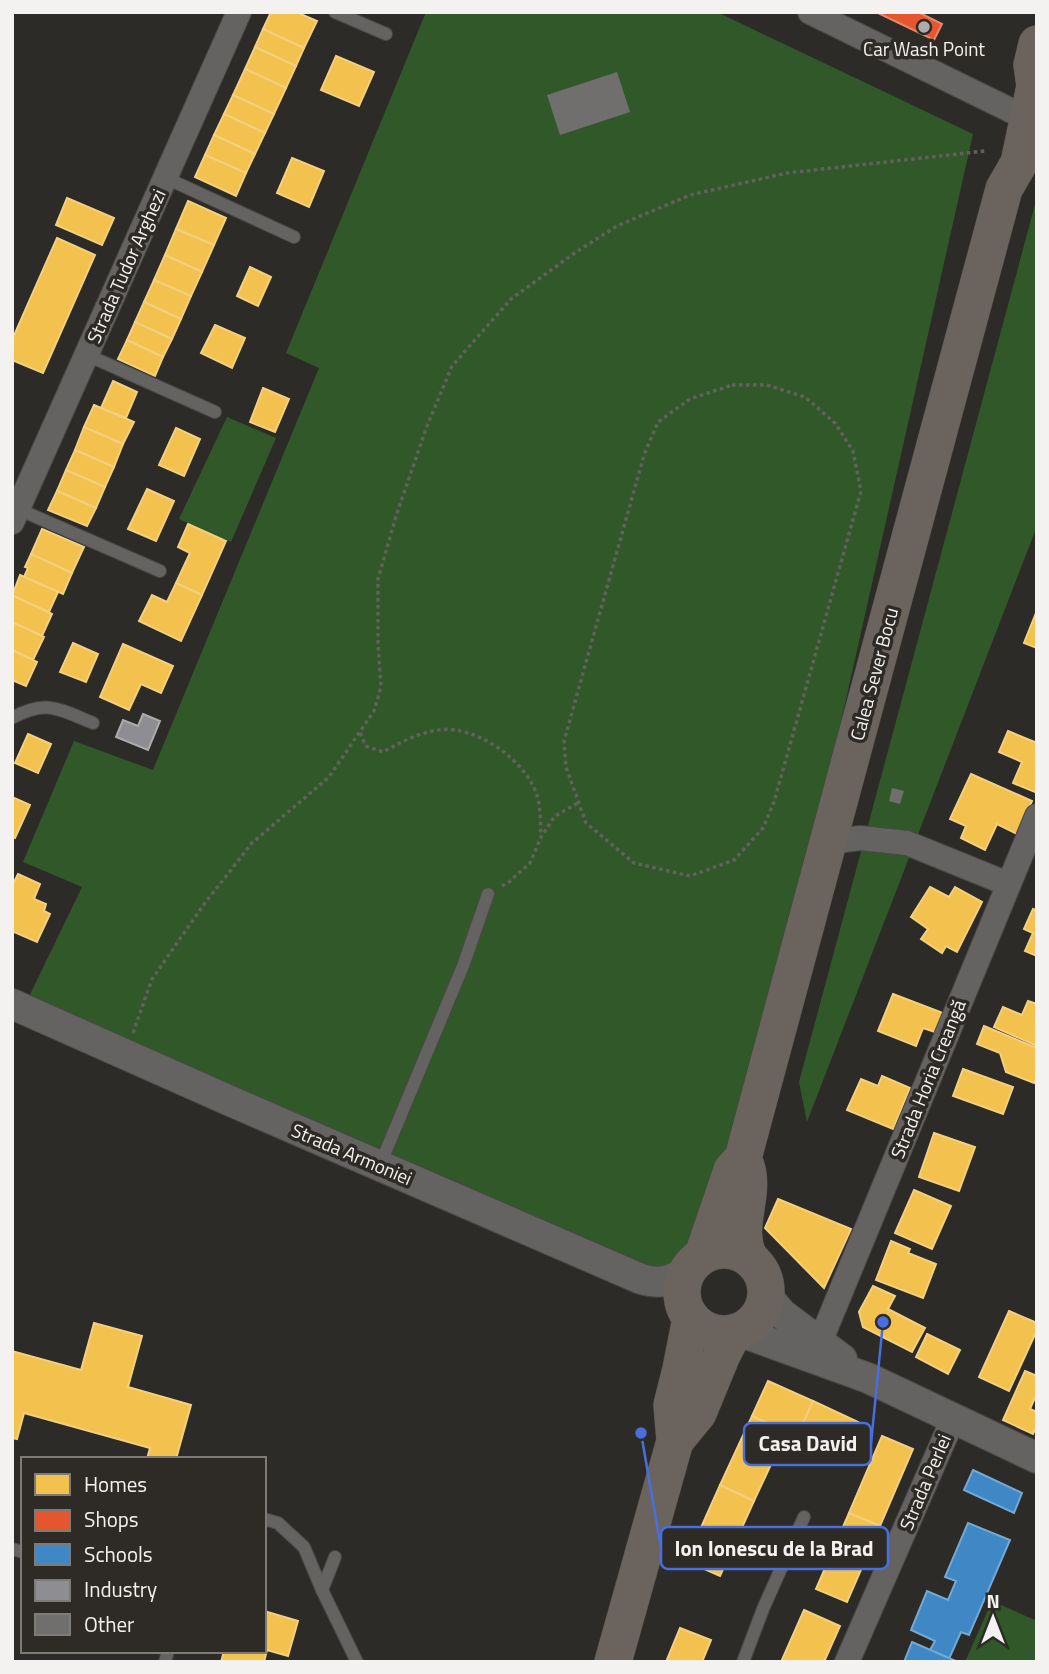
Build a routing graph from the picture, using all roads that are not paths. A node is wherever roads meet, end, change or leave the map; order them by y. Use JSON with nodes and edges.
{"nodes":[{"id":1,"x":239,"y":12,"type":"edge"},
{"id":2,"x":335,"y":12,"type":"edge"},
{"id":3,"x":810,"y":12,"type":"edge"},
{"id":4,"x":386,"y":34,"type":"dead end"},
{"id":5,"x":1035,"y":55,"type":"edge"},
{"id":6,"x":1020,"y":115,"type":"junction"},
{"id":7,"x":166,"y":178,"type":"junction"},
{"id":8,"x":294,"y":237,"type":"dead end"},
{"id":9,"x":87,"y":355,"type":"junction"},
{"id":10,"x":215,"y":412,"type":"dead end"},
{"id":11,"x":15,"y":516,"type":"edge"},
{"id":12,"x":160,"y":571,"type":"dead end"},
{"id":13,"x":12,"y":718,"type":"edge"},
{"id":14,"x":93,"y":723,"type":"dead end"},
{"id":15,"x":1037,"y":816,"type":"edge"},
{"id":16,"x":829,"y":842,"type":"junction"},
{"id":17,"x":1008,"y":884,"type":"junction"},
{"id":18,"x":488,"y":894,"type":"road end"},
{"id":19,"x":12,"y":1004,"type":"edge"},
{"id":20,"x":743,"y":1158,"type":"junction"},
{"id":21,"x":380,"y":1165,"type":"junction"},
{"id":22,"x":697,"y":1260,"type":"junction"},
{"id":23,"x":758,"y":1273,"type":"junction"},
{"id":24,"x":691,"y":1318,"type":"junction"},
{"id":25,"x":735,"y":1333,"type":"junction"},
{"id":26,"x":820,"y":1342,"type":"junction"},
{"id":27,"x":868,"y":1378,"type":"junction"},
{"id":28,"x":953,"y":1419,"type":"junction"},
{"id":29,"x":675,"y":1441,"type":"junction"},
{"id":30,"x":1037,"y":1458,"type":"edge"},
{"id":31,"x":804,"y":1517,"type":"dead end"},
{"id":32,"x":266,"y":1520,"type":"edge"},
{"id":33,"x":335,"y":1557,"type":"dead end"},
{"id":34,"x":322,"y":1590,"type":"junction"},
{"id":35,"x":357,"y":1662,"type":"edge"},
{"id":36,"x":612,"y":1662,"type":"edge"},
{"id":37,"x":743,"y":1662,"type":"edge"},
{"id":38,"x":848,"y":1662,"type":"edge"}],
"edges":[{"from":1,"to":7,"type":"street","name":"Strada Tudor Arghezi"},
{"from":2,"to":4,"type":"lane"},
{"from":3,"to":6,"type":"street"},
{"from":5,"to":6,"type":"main road","name":"Calea Sever Bocu"},
{"from":6,"to":16,"type":"main road","name":"Calea Sever Bocu"},
{"from":7,"to":8,"type":"lane","name":"Strada Tudor Arghezi"},
{"from":7,"to":9,"type":"street","name":"Strada Tudor Arghezi"},
{"from":9,"to":10,"type":"lane","name":"Strada Tudor Arghezi"},
{"from":9,"to":11,"type":"street","name":"Strada Tudor Arghezi"},
{"from":11,"to":12,"type":"lane","name":"Strada Tudor Arghezi"},
{"from":13,"to":14,"type":"lane"},
{"from":15,"to":17,"type":"street","name":"Strada Horia Creangă"},
{"from":16,"to":17,"type":"street"},
{"from":16,"to":20,"type":"main road","name":"Calea Sever Bocu"},
{"from":17,"to":26,"type":"street","name":"Strada Horia Creangă"},
{"from":18,"to":21,"type":"lane"},
{"from":19,"to":21,"type":"street","name":"Strada Armoniei"},
{"from":20,"to":22,"type":"main road","name":"Calea Sever Bocu"},
{"from":20,"to":23,"type":"main road","name":"Calea Sever Bocu"},
{"from":21,"to":22,"type":"street","name":"Strada Armoniei"},
{"from":22,"to":23,"type":"main road"},
{"from":22,"to":24,"type":"main road"},
{"from":23,"to":25,"type":"main road"},
{"from":23,"to":26,"type":"street"},
{"from":24,"to":25,"type":"main road"},
{"from":24,"to":29,"type":"main road"},
{"from":25,"to":27,"type":"street"},
{"from":25,"to":29,"type":"main road"},
{"from":26,"to":27,"type":"street"},
{"from":27,"to":28,"type":"street"},
{"from":28,"to":30,"type":"street"},
{"from":28,"to":38,"type":"street","name":"Strada Perlei"},
{"from":29,"to":36,"type":"main road"},
{"from":31,"to":37,"type":"lane"},
{"from":32,"to":34,"type":"lane"},
{"from":33,"to":34,"type":"lane"},
{"from":34,"to":35,"type":"lane"}]}
